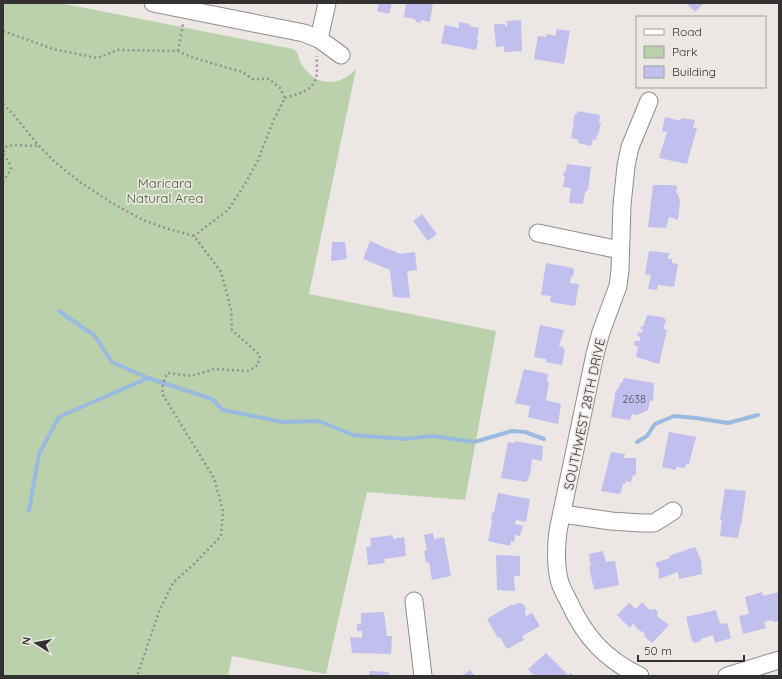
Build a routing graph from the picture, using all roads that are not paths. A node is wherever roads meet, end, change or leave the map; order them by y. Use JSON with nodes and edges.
{"nodes":[{"id":1,"x":153,"y":3,"type":"edge"},
{"id":2,"x":327,"y":3,"type":"edge"},
{"id":3,"x":319,"y":39,"type":"junction"},
{"id":4,"x":341,"y":55,"type":"dead end"},
{"id":5,"x":650,"y":100,"type":"dead end"},
{"id":6,"x":538,"y":233,"type":"dead end"},
{"id":7,"x":620,"y":250,"type":"junction"},
{"id":8,"x":673,"y":511,"type":"dead end"},
{"id":9,"x":563,"y":514,"type":"junction"},
{"id":10,"x":414,"y":601,"type":"dead end"},
{"id":11,"x":779,"y":660,"type":"edge"},
{"id":12,"x":423,"y":676,"type":"edge"},
{"id":13,"x":640,"y":676,"type":"edge"},
{"id":14,"x":727,"y":676,"type":"edge"}],
"edges":[{"from":1,"to":3,"type":"street"},
{"from":2,"to":3,"type":"street"},
{"from":3,"to":4,"type":"street"},
{"from":5,"to":7,"type":"street","name":"SOUTHWEST 28TH DRIVE"},
{"from":6,"to":7,"type":"street"},
{"from":7,"to":9,"type":"street","name":"SOUTHWEST 28TH DRIVE"},
{"from":8,"to":9,"type":"street"},
{"from":9,"to":13,"type":"street","name":"SOUTHWEST 28TH DRIVE"},
{"from":10,"to":12,"type":"street"},
{"from":11,"to":14,"type":"street"}]}
